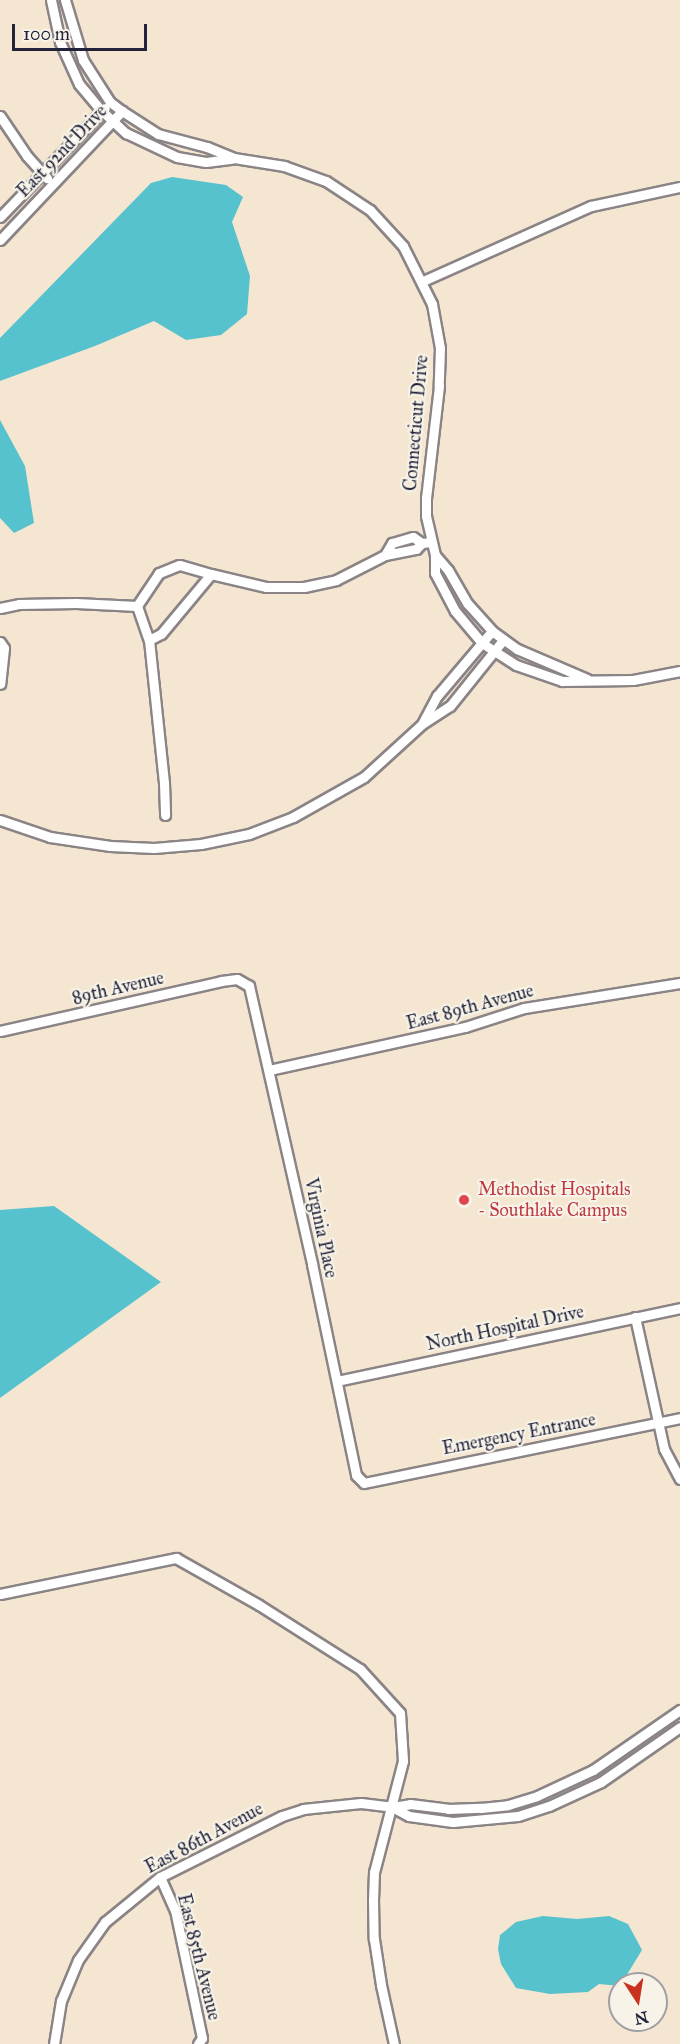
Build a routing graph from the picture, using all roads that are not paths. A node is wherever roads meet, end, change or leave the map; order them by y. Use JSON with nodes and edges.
{"nodes":[{"id":1,"x":51,"y":0,"type":"edge"},
{"id":2,"x":65,"y":0,"type":"edge"},
{"id":3,"x":110,"y":102,"type":"junction"},
{"id":4,"x":102,"y":111,"type":"junction"},
{"id":5,"x":122,"y":111,"type":"junction"},
{"id":6,"x":0,"y":116,"type":"edge"},
{"id":7,"x":112,"y":120,"type":"junction"},
{"id":8,"x":234,"y":159,"type":"junction"},
{"id":9,"x":43,"y":173,"type":"junction"},
{"id":10,"x":53,"y":184,"type":"junction"},
{"id":11,"x":680,"y":187,"type":"edge"},
{"id":12,"x":0,"y":217,"type":"edge"},
{"id":13,"x":0,"y":240,"type":"edge"},
{"id":14,"x":423,"y":281,"type":"junction"},
{"id":15,"x":426,"y":543,"type":"junction"},
{"id":16,"x":435,"y":555,"type":"junction"},
{"id":17,"x":211,"y":574,"type":"junction"},
{"id":18,"x":137,"y":606,"type":"junction"},
{"id":19,"x":0,"y":608,"type":"edge"},
{"id":20,"x":492,"y":631,"type":"junction"},
{"id":21,"x":149,"y":640,"type":"junction"},
{"id":22,"x":503,"y":640,"type":"junction"},
{"id":23,"x":0,"y":642,"type":"edge"},
{"id":24,"x":482,"y":643,"type":"junction"},
{"id":25,"x":494,"y":652,"type":"junction"},
{"id":26,"x":680,"y":671,"type":"edge"},
{"id":27,"x":589,"y":681,"type":"junction"},
{"id":28,"x":0,"y":684,"type":"edge"},
{"id":29,"x":422,"y":724,"type":"junction"},
{"id":30,"x":165,"y":815,"type":"dead end"},
{"id":31,"x":0,"y":820,"type":"edge"},
{"id":32,"x":243,"y":980,"type":"joint"},
{"id":33,"x":680,"y":983,"type":"edge"},
{"id":34,"x":0,"y":1031,"type":"edge"},
{"id":35,"x":269,"y":1070,"type":"junction"},
{"id":36,"x":680,"y":1308,"type":"edge"},
{"id":37,"x":635,"y":1317,"type":"junction"},
{"id":38,"x":337,"y":1381,"type":"junction"},
{"id":39,"x":680,"y":1418,"type":"edge"},
{"id":40,"x":657,"y":1423,"type":"junction"},
{"id":41,"x":680,"y":1479,"type":"edge"},
{"id":42,"x":364,"y":1483,"type":"joint"},
{"id":43,"x":0,"y":1594,"type":"edge"},
{"id":44,"x":680,"y":1710,"type":"edge"},
{"id":45,"x":680,"y":1727,"type":"edge"},
{"id":46,"x":392,"y":1807,"type":"junction"},
{"id":47,"x":160,"y":1877,"type":"junction"},
{"id":48,"x":54,"y":2044,"type":"edge"},
{"id":49,"x":198,"y":2044,"type":"edge"},
{"id":50,"x":394,"y":2044,"type":"edge"}],
"edges":[{"from":1,"to":4,"type":"street","name":"Connecticut Drive"},
{"from":2,"to":3,"type":"street","name":"Connecticut Drive"},
{"from":3,"to":4,"type":"street","name":"East 92nd Drive"},
{"from":3,"to":5,"type":"street","name":"Connecticut Drive"},
{"from":4,"to":7,"type":"street","name":"Connecticut Drive"},
{"from":4,"to":9,"type":"street","name":"East 92nd Drive"},
{"from":5,"to":7,"type":"street","name":"East 92nd Drive"},
{"from":5,"to":8,"type":"street","name":"Connecticut Drive"},
{"from":6,"to":9,"type":"street"},
{"from":7,"to":8,"type":"street","name":"Connecticut Drive"},
{"from":7,"to":10,"type":"street","name":"East 92nd Drive"},
{"from":8,"to":14,"type":"street","name":"Connecticut Drive"},
{"from":9,"to":10,"type":"street"},
{"from":9,"to":12,"type":"street","name":"East 92nd Drive"},
{"from":10,"to":13,"type":"street","name":"East 92nd Drive"},
{"from":11,"to":14,"type":"street"},
{"from":14,"to":15,"type":"street","name":"Connecticut Drive"},
{"from":15,"to":16,"type":"street","name":"Connecticut Drive"},
{"from":15,"to":17,"type":"street"},
{"from":16,"to":20,"type":"street","name":"Connecticut Drive"},
{"from":16,"to":24,"type":"street","name":"Connecticut Drive"},
{"from":17,"to":18,"type":"street"},
{"from":17,"to":21,"type":"street"},
{"from":18,"to":19,"type":"street"},
{"from":18,"to":21,"type":"street"},
{"from":20,"to":22,"type":"street","name":"Connecticut Drive"},
{"from":20,"to":24,"type":"street"},
{"from":21,"to":30,"type":"street"},
{"from":22,"to":25,"type":"street"},
{"from":22,"to":27,"type":"street","name":"Connecticut Drive"},
{"from":23,"to":28,"type":"street"},
{"from":24,"to":25,"type":"street","name":"Connecticut Drive"},
{"from":24,"to":29,"type":"street"},
{"from":25,"to":27,"type":"street","name":"Connecticut Drive"},
{"from":25,"to":29,"type":"street"},
{"from":26,"to":27,"type":"street","name":"Connecticut Drive"},
{"from":29,"to":31,"type":"street"},
{"from":32,"to":34,"type":"street","name":"89th Avenue"},
{"from":32,"to":35,"type":"street","name":"Virginia Place"},
{"from":33,"to":35,"type":"street","name":"East 89th Avenue"},
{"from":35,"to":38,"type":"street","name":"Virginia Place"},
{"from":36,"to":37,"type":"street","name":"North Hospital Drive"},
{"from":37,"to":38,"type":"street","name":"North Hospital Drive"},
{"from":37,"to":40,"type":"street"},
{"from":38,"to":42,"type":"street","name":"Virginia Place"},
{"from":39,"to":40,"type":"street","name":"Emergency Entrance"},
{"from":40,"to":41,"type":"street"},
{"from":40,"to":42,"type":"street","name":"Emergency Entrance"},
{"from":43,"to":46,"type":"street"},
{"from":44,"to":46,"type":"street","name":"East 86th Avenue"},
{"from":45,"to":46,"type":"street","name":"East 86th Avenue"},
{"from":46,"to":47,"type":"street","name":"East 86th Avenue"},
{"from":46,"to":50,"type":"street"},
{"from":47,"to":48,"type":"street","name":"East 86th Avenue"},
{"from":47,"to":49,"type":"street","name":"East 85th Avenue"}]}
